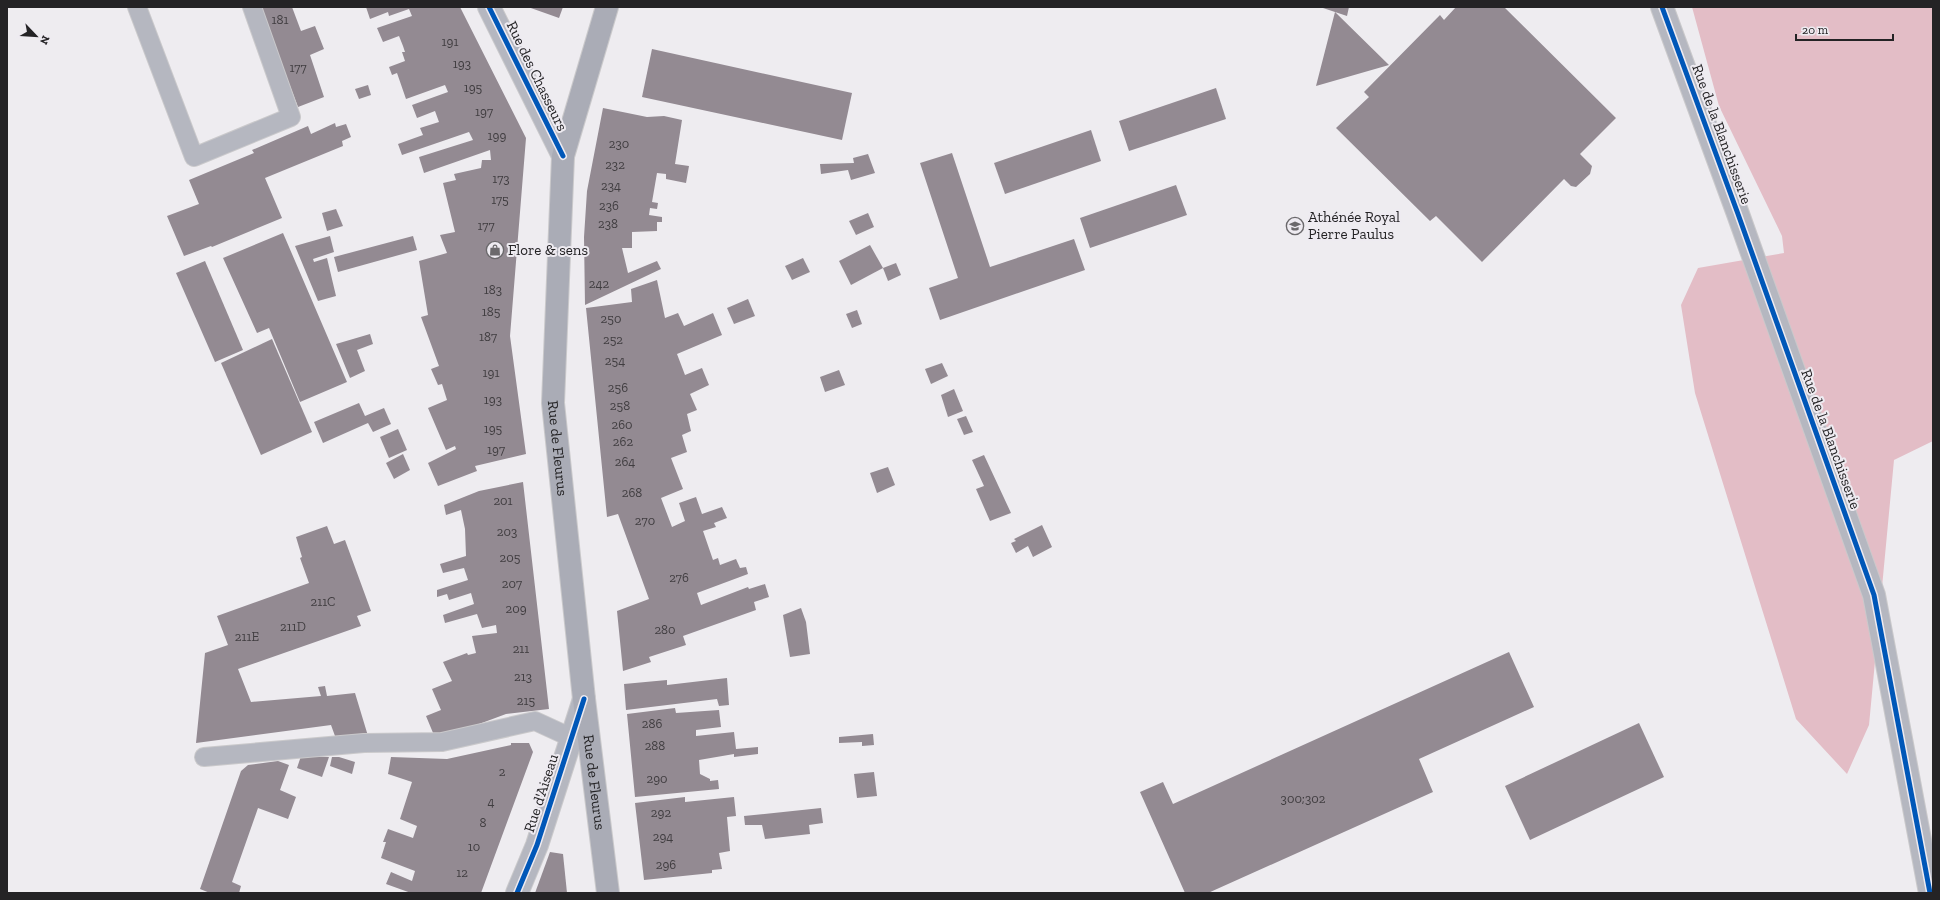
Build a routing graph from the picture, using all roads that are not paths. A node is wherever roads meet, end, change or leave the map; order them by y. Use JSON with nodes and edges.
{"nodes":[{"id":1,"x":137,"y":7,"type":"edge"},
{"id":2,"x":252,"y":7,"type":"edge"},
{"id":3,"x":489,"y":7,"type":"edge"},
{"id":4,"x":607,"y":7,"type":"edge"},
{"id":5,"x":1662,"y":7,"type":"edge"},
{"id":6,"x":563,"y":156,"type":"junction"},
{"id":7,"x":584,"y":699,"type":"junction"},
{"id":8,"x":572,"y":738,"type":"junction"},
{"id":9,"x":204,"y":757,"type":"dead end"},
{"id":10,"x":517,"y":893,"type":"edge"},
{"id":11,"x":608,"y":893,"type":"edge"},
{"id":12,"x":1930,"y":893,"type":"edge"}],
"edges":[{"from":1,"to":2,"type":"lane"},
{"from":3,"to":6,"type":"street","name":"Rue des Chasseurs"},
{"from":4,"to":6,"type":"main road","name":"Rue de Fleurus"},
{"from":5,"to":12,"type":"street","name":"Rue de la Blanchisserie"},
{"from":6,"to":7,"type":"main road","name":"Rue de Fleurus"},
{"from":7,"to":8,"type":"street","name":"Rue d'Aiseau"},
{"from":7,"to":11,"type":"main road","name":"Rue de Fleurus"},
{"from":8,"to":9,"type":"lane"},
{"from":8,"to":10,"type":"street","name":"Rue d'Aiseau"}]}
